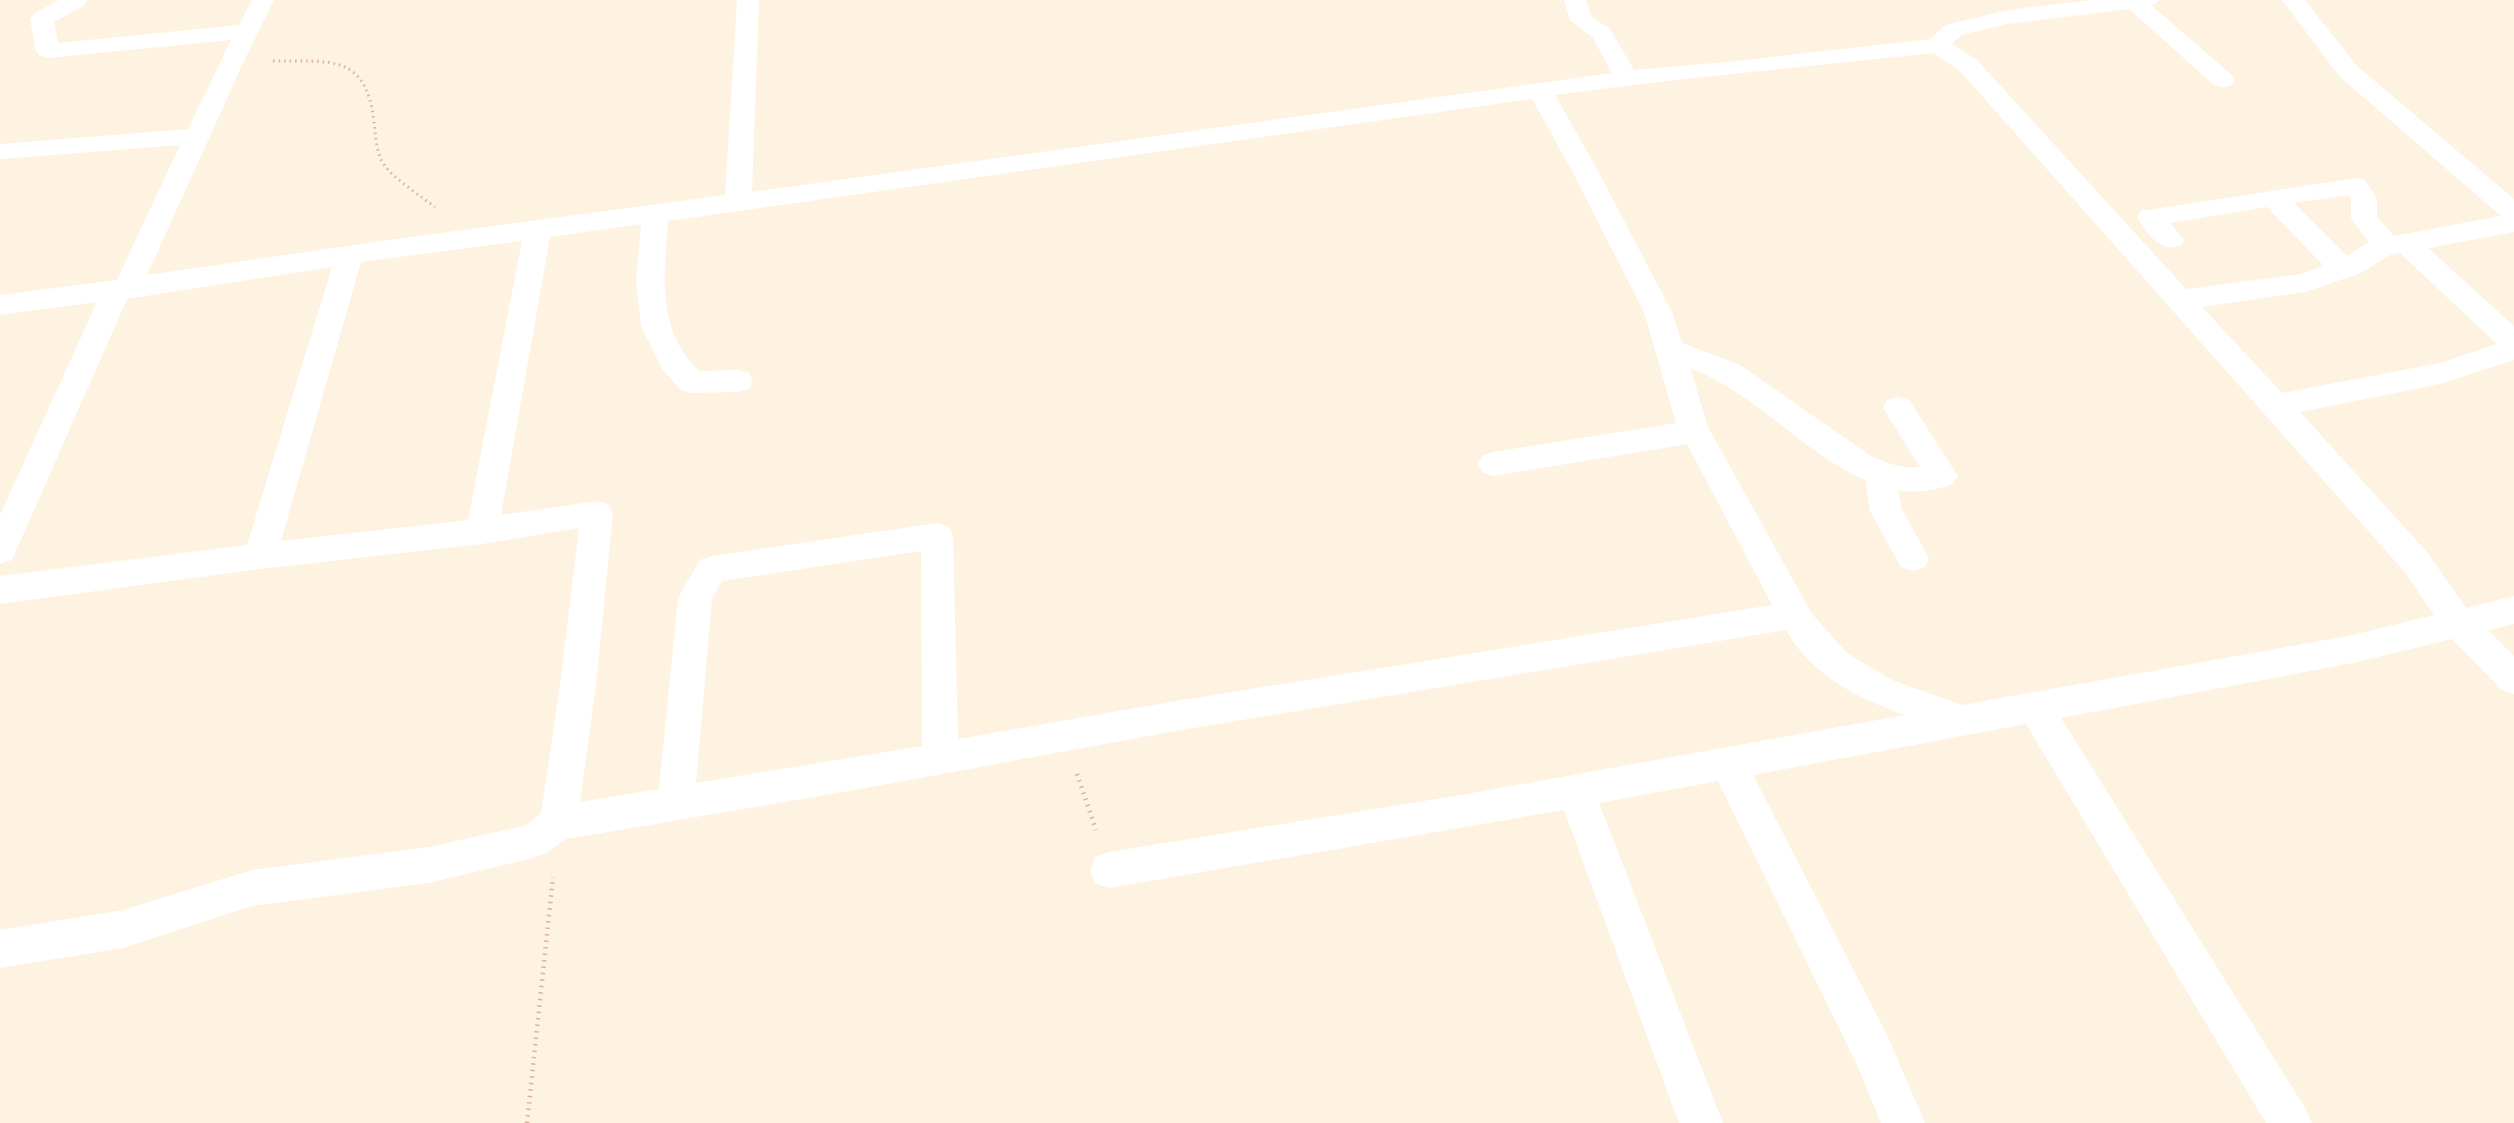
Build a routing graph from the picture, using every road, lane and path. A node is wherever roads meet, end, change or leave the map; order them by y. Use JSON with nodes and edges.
{"nodes":[{"id":1,"x":76,"y":0,"type":"edge"},
{"id":2,"x":263,"y":0,"type":"edge"},
{"id":3,"x":748,"y":0,"type":"edge"},
{"id":4,"x":1575,"y":0,"type":"edge"},
{"id":5,"x":2293,"y":0,"type":"edge"},
{"id":6,"x":2141,"y":1,"type":"edge"},
{"id":7,"x":2032,"y":7,"type":"edge"},
{"id":8,"x":247,"y":32,"type":"junction"},
{"id":9,"x":1937,"y":45,"type":"junction"},
{"id":10,"x":232,"y":61,"type":"junction"},
{"id":11,"x":1627,"y":78,"type":"junction"},
{"id":12,"x":2223,"y":80,"type":"dead end"},
{"id":13,"x":1540,"y":91,"type":"junction"},
{"id":14,"x":198,"y":136,"type":"junction"},
{"id":15,"x":2,"y":151,"type":"dead end"},
{"id":16,"x":2273,"y":198,"type":"junction"},
{"id":17,"x":738,"y":201,"type":"junction"},
{"id":18,"x":655,"y":213,"type":"junction"},
{"id":19,"x":2514,"y":213,"type":"edge"},
{"id":20,"x":2514,"y":223,"type":"edge"},
{"id":21,"x":538,"y":230,"type":"junction"},
{"id":22,"x":473,"y":238,"type":"junction"},
{"id":23,"x":2170,"y":240,"type":"dead end"},
{"id":24,"x":2396,"y":244,"type":"junction"},
{"id":25,"x":349,"y":255,"type":"junction"},
{"id":26,"x":2343,"y":269,"type":"junction"},
{"id":27,"x":121,"y":290,"type":"junction"},
{"id":28,"x":2179,"y":300,"type":"junction"},
{"id":29,"x":0,"y":305,"type":"edge"},
{"id":30,"x":2514,"y":343,"type":"edge"},
{"id":31,"x":2514,"y":348,"type":"edge"},
{"id":32,"x":1669,"y":349,"type":"junction"},
{"id":33,"x":738,"y":381,"type":"dead end"},
{"id":34,"x":2275,"y":405,"type":"junction"},
{"id":35,"x":1898,"y":408,"type":"dead end"},
{"id":36,"x":1695,"y":431,"type":"junction"},
{"id":37,"x":1493,"y":464,"type":"dead end"},
{"id":38,"x":1880,"y":476,"type":"junction"},
{"id":39,"x":482,"y":531,"type":"junction"},
{"id":40,"x":0,"y":551,"type":"edge"},
{"id":41,"x":260,"y":556,"type":"junction"},
{"id":42,"x":1913,"y":558,"type":"dead end"},
{"id":43,"x":0,"y":590,"type":"edge"},
{"id":44,"x":2514,"y":610,"type":"edge"},
{"id":45,"x":1795,"y":615,"type":"junction"},
{"id":46,"x":2457,"y":622,"type":"junction"},
{"id":47,"x":2514,"y":679,"type":"edge"},
{"id":48,"x":2035,"y":708,"type":"junction"},
{"id":49,"x":1963,"y":721,"type":"junction"},
{"id":50,"x":1064,"y":737,"type":"junction"},
{"id":51,"x":940,"y":759,"type":"junction"},
{"id":52,"x":1728,"y":764,"type":"junction"},
{"id":53,"x":1576,"y":791,"type":"junction"},
{"id":54,"x":676,"y":804,"type":"junction"},
{"id":55,"x":558,"y":823,"type":"junction"},
{"id":56,"x":1109,"y":870,"type":"joint"},
{"id":57,"x":3,"y":954,"type":"edge"},
{"id":58,"x":527,"y":1123,"type":"edge"},
{"id":59,"x":1701,"y":1123,"type":"edge"},
{"id":60,"x":1903,"y":1123,"type":"edge"},
{"id":61,"x":2290,"y":1123,"type":"edge"}],
"edges":[{"from":1,"to":8,"type":"street"},
{"from":2,"to":8,"type":"street"},
{"from":3,"to":17,"type":"street"},
{"from":4,"to":11,"type":"street"},
{"from":5,"to":19,"type":"street"},
{"from":6,"to":7,"type":"street"},
{"from":6,"to":12,"type":"street"},
{"from":7,"to":9,"type":"street"},
{"from":8,"to":10,"type":"street"},
{"from":9,"to":11,"type":"street"},
{"from":9,"to":28,"type":"street"},
{"from":10,"to":14,"type":"street"},
{"from":10,"to":22,"type":"path"},
{"from":11,"to":13,"type":"street"},
{"from":13,"to":17,"type":"street"},
{"from":13,"to":32,"type":"street"},
{"from":14,"to":15,"type":"street"},
{"from":14,"to":27,"type":"street"},
{"from":16,"to":23,"type":"street"},
{"from":16,"to":24,"type":"street"},
{"from":16,"to":26,"type":"street"},
{"from":17,"to":18,"type":"street"},
{"from":18,"to":21,"type":"street"},
{"from":18,"to":33,"type":"street"},
{"from":20,"to":24,"type":"street"},
{"from":21,"to":22,"type":"street"},
{"from":21,"to":39,"type":"street"},
{"from":22,"to":25,"type":"street"},
{"from":24,"to":26,"type":"street"},
{"from":24,"to":30,"type":"street"},
{"from":25,"to":27,"type":"street"},
{"from":25,"to":41,"type":"street"},
{"from":26,"to":28,"type":"street"},
{"from":27,"to":29,"type":"street"},
{"from":27,"to":40,"type":"street"},
{"from":28,"to":34,"type":"street"},
{"from":31,"to":34,"type":"street"},
{"from":32,"to":36,"type":"street"},
{"from":32,"to":38,"type":"street"},
{"from":34,"to":46,"type":"street"},
{"from":35,"to":38,"type":"street"},
{"from":36,"to":37,"type":"street"},
{"from":36,"to":45,"type":"street"},
{"from":38,"to":42,"type":"street"},
{"from":39,"to":41,"type":"street"},
{"from":39,"to":55,"type":"street"},
{"from":41,"to":43,"type":"street"},
{"from":44,"to":46,"type":"street"},
{"from":45,"to":49,"type":"street"},
{"from":45,"to":50,"type":"street"},
{"from":46,"to":47,"type":"street"},
{"from":46,"to":48,"type":"street"},
{"from":48,"to":49,"type":"street"},
{"from":48,"to":61,"type":"street"},
{"from":49,"to":52,"type":"street"},
{"from":50,"to":51,"type":"street"},
{"from":50,"to":56,"type":"path"},
{"from":51,"to":54,"type":"street"},
{"from":51,"to":54,"type":"street"},
{"from":52,"to":53,"type":"street"},
{"from":52,"to":60,"type":"street"},
{"from":53,"to":56,"type":"street"},
{"from":53,"to":59,"type":"street"},
{"from":54,"to":55,"type":"street"},
{"from":55,"to":57,"type":"street"},
{"from":55,"to":58,"type":"path"}]}
